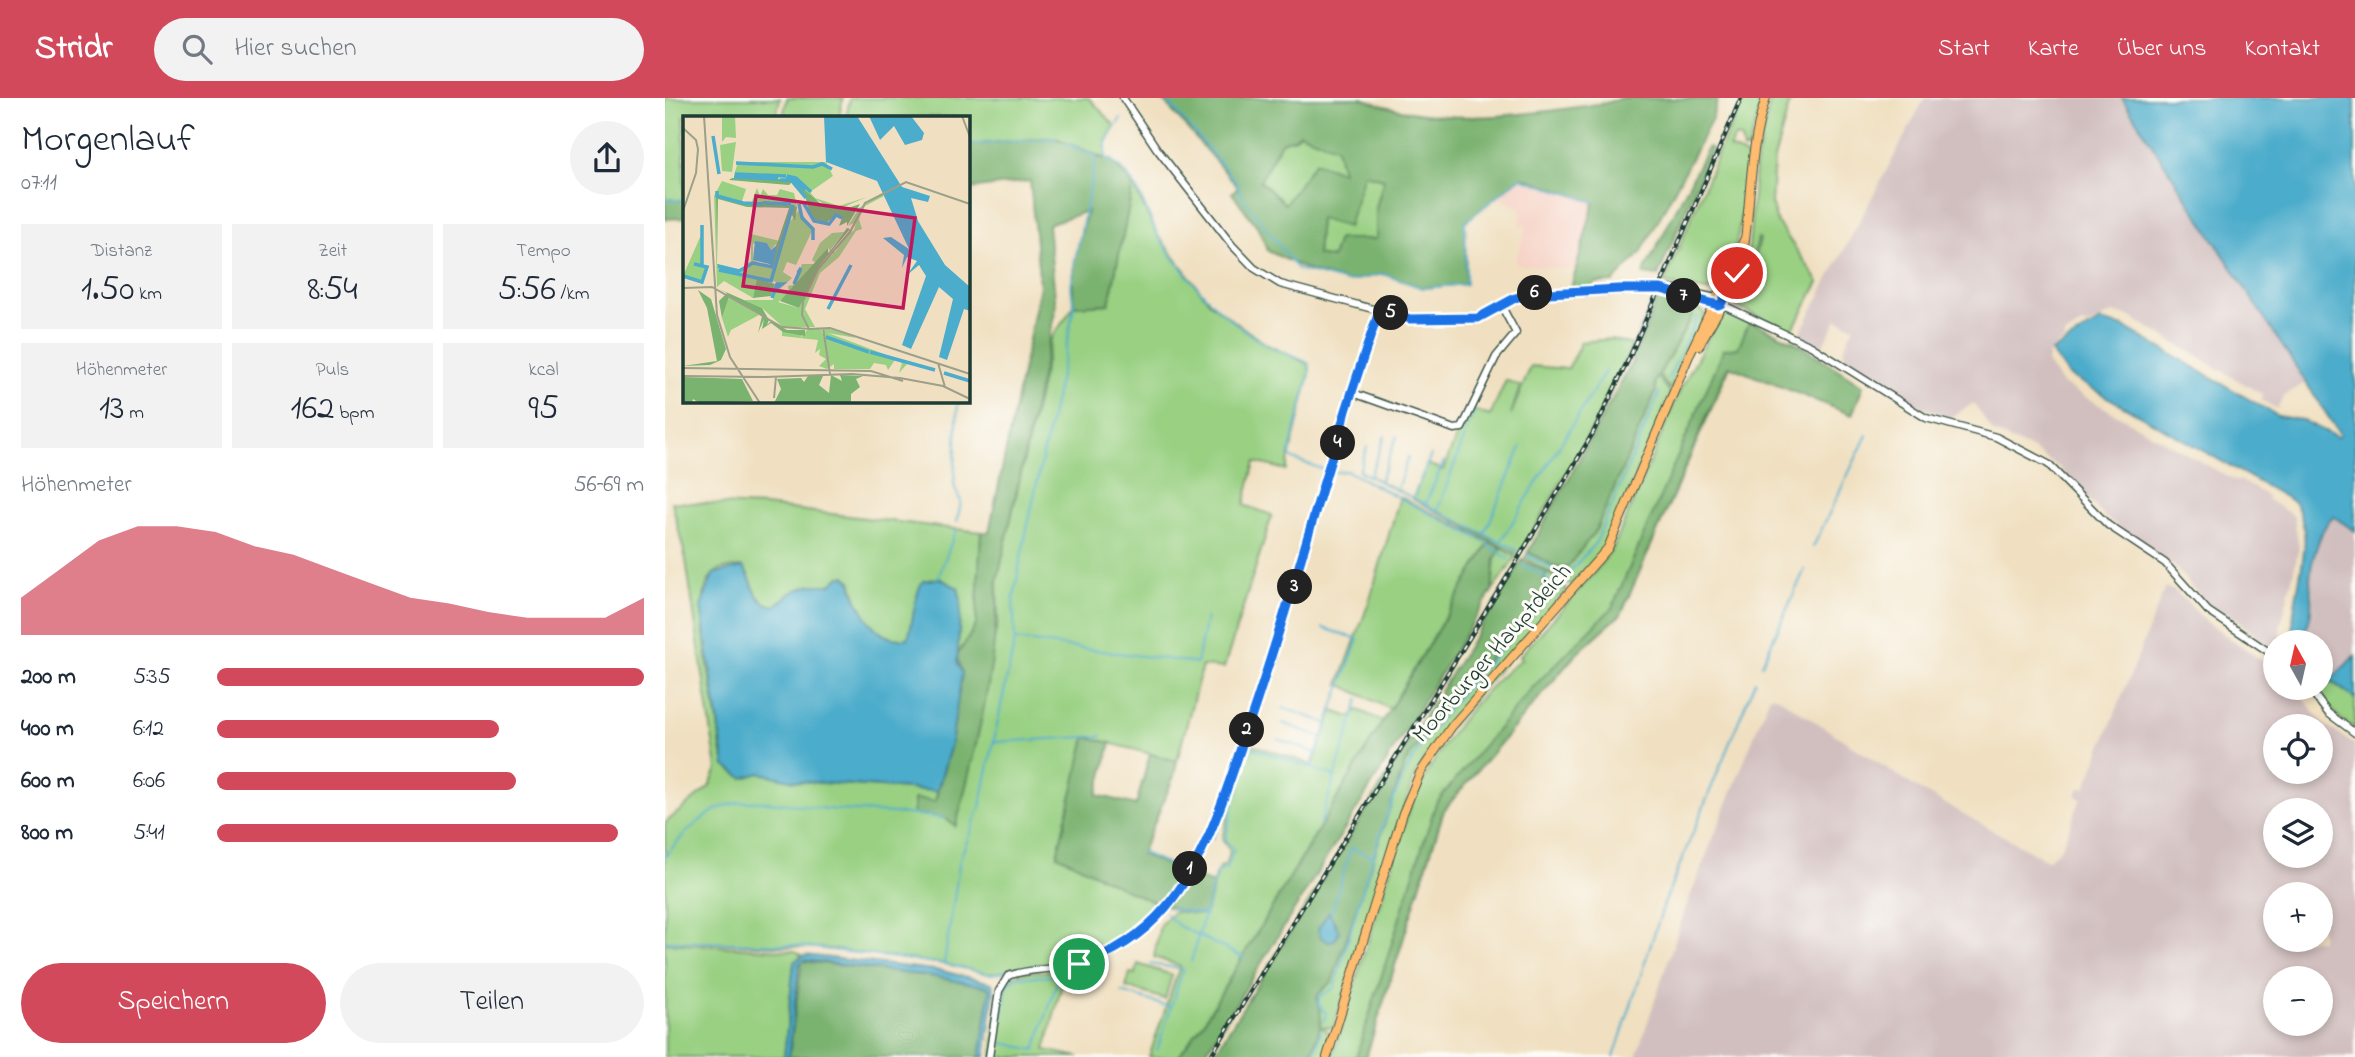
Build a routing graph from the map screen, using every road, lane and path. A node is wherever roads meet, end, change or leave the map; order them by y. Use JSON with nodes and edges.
{"nodes":[{"id":1,"x":1123,"y":98,"type":"edge"},
{"id":2,"x":1766,"y":98,"type":"edge"},
{"id":3,"x":1717,"y":302,"type":"junction"},
{"id":4,"x":1502,"y":306,"type":"junction"},
{"id":5,"x":1380,"y":309,"type":"junction"},
{"id":6,"x":1353,"y":393,"type":"junction"},
{"id":7,"x":2263,"y":648,"type":"edge"},
{"id":8,"x":2318,"y":700,"type":"edge"},
{"id":9,"x":2355,"y":733,"type":"edge"},
{"id":10,"x":989,"y":1057,"type":"edge"},
{"id":11,"x":1327,"y":1057,"type":"edge"}],
"edges":[{"from":1,"to":5,"type":"street"},
{"from":2,"to":3,"type":"main road","name":"Moorburger Hauptdeich"},
{"from":3,"to":4,"type":"street"},
{"from":3,"to":7,"type":"street"},
{"from":3,"to":11,"type":"main road","name":"Moorburger Hauptdeich"},
{"from":4,"to":5,"type":"street"},
{"from":4,"to":6,"type":"street"},
{"from":5,"to":6,"type":"street"},
{"from":6,"to":10,"type":"street"},
{"from":8,"to":9,"type":"street"}]}
